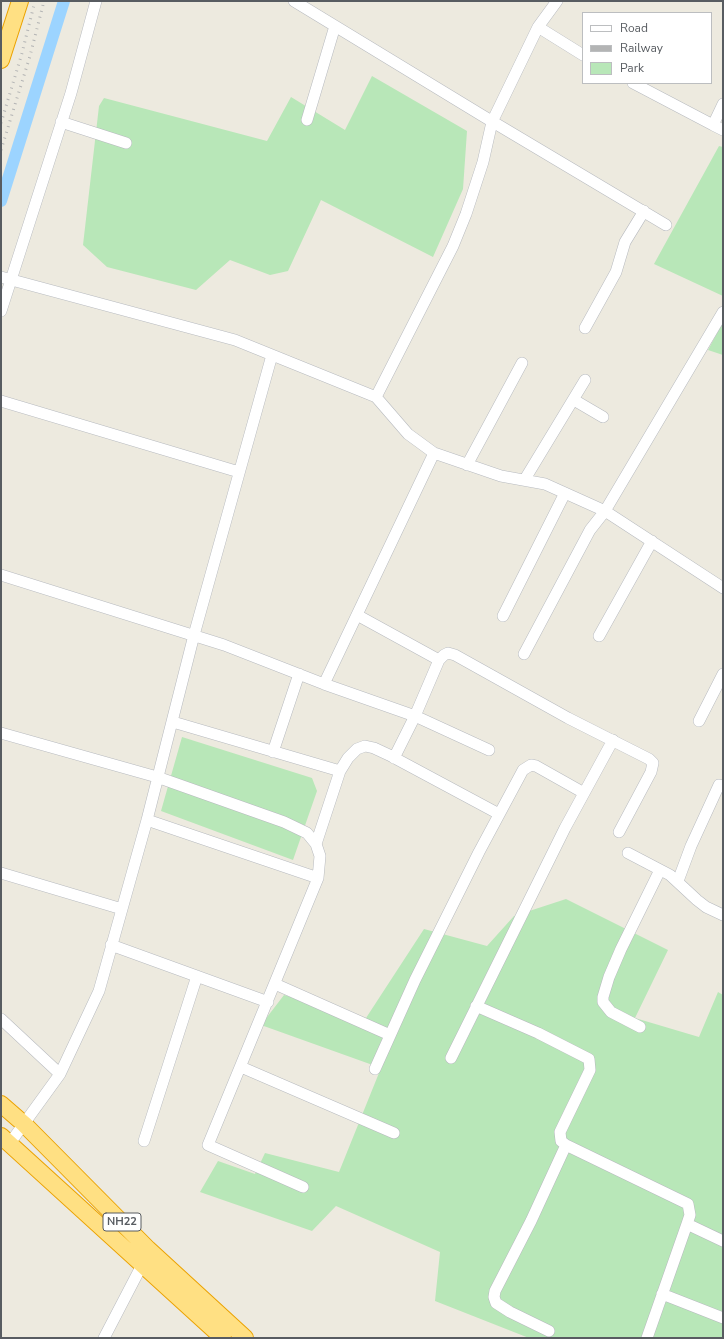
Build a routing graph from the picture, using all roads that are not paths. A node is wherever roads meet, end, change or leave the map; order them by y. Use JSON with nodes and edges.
{"nodes":[{"id":1,"x":20,"y":1,"type":"edge"},
{"id":2,"x":96,"y":1,"type":"edge"},
{"id":3,"x":294,"y":1,"type":"edge"},
{"id":4,"x":557,"y":1,"type":"edge"},
{"id":5,"x":336,"y":26,"type":"junction"},
{"id":6,"x":538,"y":27,"type":"junction"},
{"id":7,"x":582,"y":55,"type":"edge"},
{"id":8,"x":1,"y":60,"type":"edge"},
{"id":9,"x":635,"y":84,"type":"edge"},
{"id":10,"x":723,"y":104,"type":"edge"},
{"id":11,"x":307,"y":120,"type":"dead end"},
{"id":12,"x":61,"y":122,"type":"junction"},
{"id":13,"x":492,"y":122,"type":"junction"},
{"id":14,"x":718,"y":128,"type":"edge"},
{"id":15,"x":126,"y":143,"type":"dead end"},
{"id":16,"x":644,"y":211,"type":"junction"},
{"id":17,"x":666,"y":225,"type":"dead end"},
{"id":18,"x":6,"y":278,"type":"edge"},
{"id":19,"x":1,"y":311,"type":"edge"},
{"id":20,"x":723,"y":312,"type":"edge"},
{"id":21,"x":585,"y":328,"type":"dead end"},
{"id":22,"x":272,"y":355,"type":"junction"},
{"id":23,"x":522,"y":363,"type":"dead end"},
{"id":24,"x":585,"y":380,"type":"dead end"},
{"id":25,"x":376,"y":397,"type":"junction"},
{"id":26,"x":574,"y":400,"type":"junction"},
{"id":27,"x":1,"y":401,"type":"edge"},
{"id":28,"x":603,"y":418,"type":"dead end"},
{"id":29,"x":434,"y":453,"type":"junction"},
{"id":30,"x":467,"y":465,"type":"junction"},
{"id":31,"x":239,"y":472,"type":"junction"},
{"id":32,"x":525,"y":480,"type":"junction"},
{"id":33,"x":565,"y":492,"type":"junction"},
{"id":34,"x":605,"y":511,"type":"junction"},
{"id":35,"x":652,"y":541,"type":"junction"},
{"id":36,"x":1,"y":575,"type":"edge"},
{"id":37,"x":723,"y":588,"type":"edge"},
{"id":38,"x":358,"y":615,"type":"junction"},
{"id":39,"x":503,"y":616,"type":"dead end"},
{"id":40,"x":194,"y":635,"type":"junction"},
{"id":41,"x":599,"y":636,"type":"dead end"},
{"id":42,"x":524,"y":654,"type":"dead end"},
{"id":43,"x":439,"y":660,"type":"junction"},
{"id":44,"x":299,"y":674,"type":"junction"},
{"id":45,"x":723,"y":674,"type":"edge"},
{"id":46,"x":324,"y":684,"type":"junction"},
{"id":47,"x":415,"y":716,"type":"junction"},
{"id":48,"x":699,"y":721,"type":"dead end"},
{"id":49,"x":173,"y":722,"type":"junction"},
{"id":50,"x":1,"y":733,"type":"edge"},
{"id":51,"x":613,"y":740,"type":"junction"},
{"id":52,"x":489,"y":750,"type":"dead end"},
{"id":53,"x":273,"y":752,"type":"junction"},
{"id":54,"x":394,"y":758,"type":"junction"},
{"id":55,"x":340,"y":771,"type":"junction"},
{"id":56,"x":157,"y":777,"type":"junction"},
{"id":57,"x":723,"y":786,"type":"edge"},
{"id":58,"x":584,"y":792,"type":"junction"},
{"id":59,"x":499,"y":814,"type":"junction"},
{"id":60,"x":146,"y":820,"type":"junction"},
{"id":61,"x":619,"y":832,"type":"dead end"},
{"id":62,"x":316,"y":844,"type":"junction"},
{"id":63,"x":628,"y":853,"type":"dead end"},
{"id":64,"x":660,"y":870,"type":"junction"},
{"id":65,"x":1,"y":873,"type":"edge"},
{"id":66,"x":318,"y":878,"type":"junction"},
{"id":67,"x":678,"y":881,"type":"junction"},
{"id":68,"x":122,"y":909,"type":"junction"},
{"id":69,"x":723,"y":915,"type":"edge"},
{"id":70,"x":111,"y":945,"type":"junction"},
{"id":71,"x":197,"y":976,"type":"junction"},
{"id":72,"x":275,"y":984,"type":"junction"},
{"id":73,"x":268,"y":1002,"type":"junction"},
{"id":74,"x":476,"y":1006,"type":"junction"},
{"id":75,"x":1,"y":1019,"type":"edge"},
{"id":76,"x":640,"y":1027,"type":"dead end"},
{"id":77,"x":390,"y":1035,"type":"junction"},
{"id":78,"x":451,"y":1058,"type":"dead end"},
{"id":79,"x":241,"y":1067,"type":"junction"},
{"id":80,"x":375,"y":1070,"type":"dead end"},
{"id":81,"x":60,"y":1074,"type":"junction"},
{"id":82,"x":1,"y":1104,"type":"edge"},
{"id":83,"x":24,"y":1124,"type":"junction"},
{"id":84,"x":394,"y":1133,"type":"dead end"},
{"id":85,"x":5,"y":1140,"type":"edge"},
{"id":86,"x":144,"y":1141,"type":"dead end"},
{"id":87,"x":566,"y":1145,"type":"junction"},
{"id":88,"x":303,"y":1187,"type":"dead end"},
{"id":89,"x":687,"y":1224,"type":"junction"},
{"id":90,"x":723,"y":1242,"type":"edge"},
{"id":91,"x":142,"y":1266,"type":"junction"},
{"id":92,"x":662,"y":1294,"type":"junction"},
{"id":93,"x":723,"y":1318,"type":"edge"},
{"id":94,"x":549,"y":1330,"type":"dead end"},
{"id":95,"x":104,"y":1338,"type":"edge"},
{"id":96,"x":223,"y":1338,"type":"edge"},
{"id":97,"x":245,"y":1338,"type":"edge"},
{"id":98,"x":647,"y":1338,"type":"edge"}],
"edges":[{"from":1,"to":8,"type":"highway"},
{"from":2,"to":12,"type":"street"},
{"from":3,"to":5,"type":"street"},
{"from":4,"to":6,"type":"street"},
{"from":5,"to":11,"type":"street"},
{"from":5,"to":13,"type":"street"},
{"from":6,"to":7,"type":"street"},
{"from":6,"to":13,"type":"street"},
{"from":9,"to":14,"type":"street"},
{"from":10,"to":14,"type":"street"},
{"from":12,"to":15,"type":"street"},
{"from":12,"to":18,"type":"street"},
{"from":13,"to":16,"type":"street"},
{"from":13,"to":25,"type":"street"},
{"from":16,"to":17,"type":"street"},
{"from":16,"to":21,"type":"street"},
{"from":18,"to":19,"type":"street"},
{"from":18,"to":22,"type":"street"},
{"from":20,"to":34,"type":"street"},
{"from":22,"to":25,"type":"street"},
{"from":22,"to":31,"type":"street"},
{"from":23,"to":30,"type":"street"},
{"from":24,"to":26,"type":"street"},
{"from":25,"to":29,"type":"street"},
{"from":26,"to":28,"type":"street"},
{"from":26,"to":32,"type":"street"},
{"from":27,"to":31,"type":"street"},
{"from":29,"to":30,"type":"street"},
{"from":29,"to":38,"type":"street"},
{"from":30,"to":32,"type":"street"},
{"from":31,"to":40,"type":"street"},
{"from":32,"to":33,"type":"street"},
{"from":33,"to":34,"type":"street"},
{"from":33,"to":39,"type":"street"},
{"from":34,"to":35,"type":"street"},
{"from":34,"to":42,"type":"street"},
{"from":35,"to":37,"type":"street"},
{"from":35,"to":41,"type":"street"},
{"from":36,"to":40,"type":"street"},
{"from":38,"to":43,"type":"street"},
{"from":38,"to":46,"type":"street"},
{"from":40,"to":44,"type":"street"},
{"from":40,"to":49,"type":"street"},
{"from":43,"to":47,"type":"street"},
{"from":43,"to":51,"type":"street"},
{"from":44,"to":46,"type":"street"},
{"from":44,"to":53,"type":"street"},
{"from":45,"to":48,"type":"street"},
{"from":46,"to":47,"type":"street"},
{"from":47,"to":52,"type":"street"},
{"from":47,"to":54,"type":"street"},
{"from":49,"to":53,"type":"street"},
{"from":49,"to":56,"type":"street"},
{"from":50,"to":56,"type":"street"},
{"from":51,"to":58,"type":"street"},
{"from":51,"to":61,"type":"street"},
{"from":53,"to":55,"type":"street"},
{"from":54,"to":55,"type":"street"},
{"from":54,"to":59,"type":"street"},
{"from":55,"to":62,"type":"street"},
{"from":56,"to":60,"type":"street"},
{"from":56,"to":62,"type":"street"},
{"from":57,"to":67,"type":"street"},
{"from":58,"to":59,"type":"street"},
{"from":58,"to":74,"type":"street"},
{"from":59,"to":77,"type":"street"},
{"from":60,"to":66,"type":"street"},
{"from":60,"to":68,"type":"street"},
{"from":62,"to":66,"type":"street"},
{"from":63,"to":64,"type":"street"},
{"from":64,"to":67,"type":"street"},
{"from":64,"to":76,"type":"street"},
{"from":65,"to":68,"type":"street"},
{"from":66,"to":72,"type":"street"},
{"from":67,"to":69,"type":"street"},
{"from":68,"to":70,"type":"street"},
{"from":70,"to":71,"type":"street"},
{"from":70,"to":81,"type":"street"},
{"from":71,"to":73,"type":"street"},
{"from":71,"to":86,"type":"street"},
{"from":72,"to":73,"type":"street"},
{"from":72,"to":77,"type":"street"},
{"from":73,"to":79,"type":"street"},
{"from":74,"to":78,"type":"street"},
{"from":74,"to":87,"type":"street"},
{"from":75,"to":81,"type":"street"},
{"from":77,"to":80,"type":"street"},
{"from":79,"to":84,"type":"street"},
{"from":79,"to":88,"type":"street"},
{"from":81,"to":83,"type":"street"},
{"from":82,"to":83,"type":"highway","number":"NH22"},
{"from":83,"to":85,"type":"street"},
{"from":83,"to":97,"type":"highway","number":"NH22"},
{"from":85,"to":91,"type":"highway","number":"NH22"},
{"from":87,"to":89,"type":"street"},
{"from":87,"to":94,"type":"street"},
{"from":89,"to":90,"type":"street"},
{"from":89,"to":92,"type":"street"},
{"from":91,"to":95,"type":"street"},
{"from":91,"to":96,"type":"highway","number":"NH22"},
{"from":92,"to":93,"type":"street"},
{"from":92,"to":98,"type":"street"}]}
